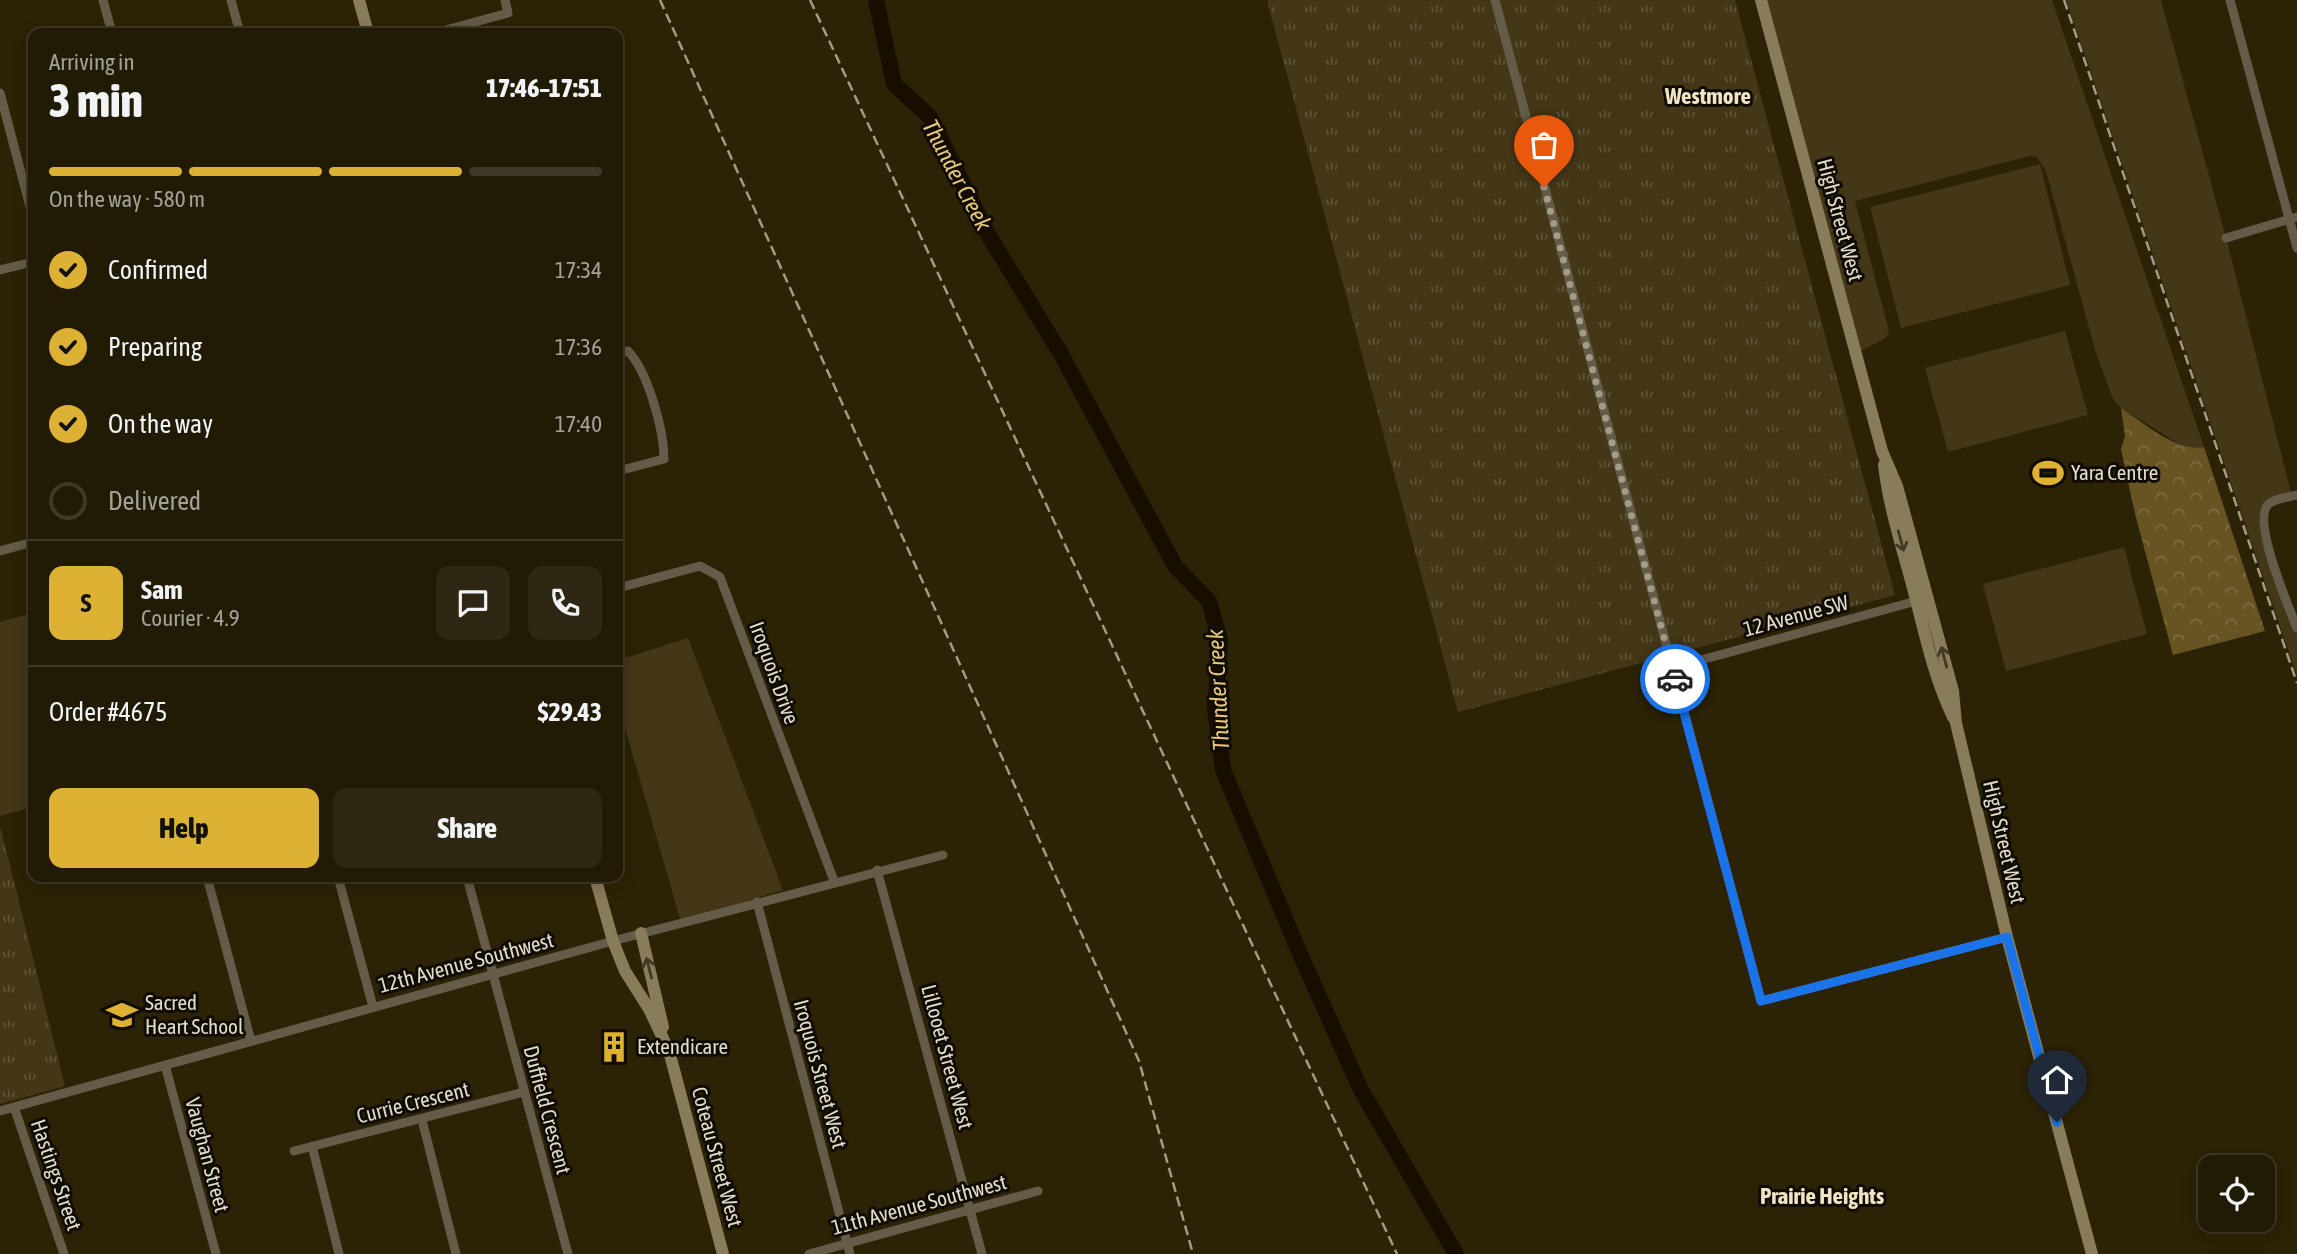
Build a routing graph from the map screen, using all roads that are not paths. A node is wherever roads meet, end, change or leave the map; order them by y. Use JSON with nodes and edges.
{"nodes":[{"id":1,"x":103,"y":0,"type":"edge"},
{"id":2,"x":232,"y":0,"type":"edge"},
{"id":3,"x":359,"y":0,"type":"edge"},
{"id":4,"x":505,"y":0,"type":"edge"},
{"id":5,"x":1495,"y":0,"type":"edge"},
{"id":6,"x":1761,"y":0,"type":"edge"},
{"id":7,"x":2230,"y":0,"type":"edge"},
{"id":8,"x":111,"y":28,"type":"edge"},
{"id":9,"x":239,"y":28,"type":"edge"},
{"id":10,"x":367,"y":28,"type":"edge"},
{"id":11,"x":453,"y":28,"type":"edge"},
{"id":12,"x":0,"y":93,"type":"edge"},
{"id":13,"x":28,"y":199,"type":"edge"},
{"id":14,"x":2293,"y":218,"type":"edge"},
{"id":15,"x":2227,"y":238,"type":"dead end"},
{"id":16,"x":2297,"y":248,"type":"edge"},
{"id":17,"x":28,"y":262,"type":"edge"},
{"id":18,"x":0,"y":270,"type":"edge"},
{"id":19,"x":623,"y":352,"type":"edge"},
{"id":20,"x":623,"y":470,"type":"edge"},
{"id":21,"x":2297,"y":495,"type":"edge"},
{"id":22,"x":28,"y":543,"type":"edge"},
{"id":23,"x":0,"y":551,"type":"edge"},
{"id":24,"x":623,"y":587,"type":"edge"},
{"id":25,"x":1922,"y":599,"type":"junction"},
{"id":26,"x":2297,"y":628,"type":"edge"},
{"id":27,"x":1672,"y":668,"type":"junction"},
{"id":28,"x":943,"y":855,"type":"dead end"},
{"id":29,"x":877,"y":870,"type":"junction"},
{"id":30,"x":834,"y":881,"type":"junction"},
{"id":31,"x":208,"y":882,"type":"edge"},
{"id":32,"x":339,"y":882,"type":"edge"},
{"id":33,"x":468,"y":882,"type":"edge"},
{"id":34,"x":597,"y":882,"type":"edge"},
{"id":35,"x":757,"y":902,"type":"junction"},
{"id":36,"x":641,"y":933,"type":"junction"},
{"id":37,"x":2007,"y":937,"type":"junction"},
{"id":38,"x":613,"y":941,"type":"junction"},
{"id":39,"x":493,"y":974,"type":"junction"},
{"id":40,"x":373,"y":1007,"type":"junction"},
{"id":41,"x":251,"y":1041,"type":"junction"},
{"id":42,"x":669,"y":1051,"type":"junction"},
{"id":43,"x":165,"y":1065,"type":"junction"},
{"id":44,"x":524,"y":1092,"type":"junction"},
{"id":45,"x":14,"y":1107,"type":"junction"},
{"id":46,"x":0,"y":1111,"type":"edge"},
{"id":47,"x":422,"y":1120,"type":"junction"},
{"id":48,"x":312,"y":1146,"type":"junction"},
{"id":49,"x":293,"y":1151,"type":"dead end"},
{"id":50,"x":1038,"y":1191,"type":"dead end"},
{"id":51,"x":970,"y":1209,"type":"junction"},
{"id":52,"x":847,"y":1243,"type":"junction"},
{"id":53,"x":64,"y":1254,"type":"edge"},
{"id":54,"x":216,"y":1254,"type":"edge"},
{"id":55,"x":339,"y":1254,"type":"edge"},
{"id":56,"x":456,"y":1254,"type":"edge"},
{"id":57,"x":568,"y":1254,"type":"edge"},
{"id":58,"x":723,"y":1254,"type":"edge"},
{"id":59,"x":809,"y":1254,"type":"edge"},
{"id":60,"x":850,"y":1254,"type":"edge"},
{"id":61,"x":982,"y":1254,"type":"edge"},
{"id":62,"x":2092,"y":1254,"type":"edge"}],
"edges":[{"from":1,"to":8,"type":"street"},
{"from":2,"to":9,"type":"street"},
{"from":3,"to":10,"type":"main road"},
{"from":4,"to":11,"type":"street"},
{"from":5,"to":27,"type":"street"},
{"from":6,"to":25,"type":"main road","name":"High Street West"},
{"from":7,"to":14,"type":"street"},
{"from":12,"to":13,"type":"street"},
{"from":14,"to":15,"type":"street"},
{"from":14,"to":16,"type":"street"},
{"from":17,"to":18,"type":"street"},
{"from":19,"to":20,"type":"street"},
{"from":21,"to":26,"type":"street"},
{"from":22,"to":23,"type":"street"},
{"from":24,"to":30,"type":"street","name":"Iroquois Drive"},
{"from":25,"to":27,"type":"street","name":"12 Avenue SW"},
{"from":25,"to":37,"type":"main road","name":"High Street West"},
{"from":27,"to":37,"type":"street"},
{"from":28,"to":29,"type":"street","name":"12th Avenue Southwest"},
{"from":29,"to":30,"type":"street","name":"12th Avenue Southwest"},
{"from":29,"to":51,"type":"street","name":"Lillooet Street West"},
{"from":30,"to":35,"type":"street","name":"12th Avenue Southwest"},
{"from":31,"to":41,"type":"street"},
{"from":32,"to":40,"type":"street"},
{"from":33,"to":39,"type":"street","name":"Duffield Crescent"},
{"from":34,"to":38,"type":"main road","name":"Coteau Street West"},
{"from":35,"to":36,"type":"street","name":"12th Avenue Southwest"},
{"from":35,"to":52,"type":"street","name":"Iroquois Street West"},
{"from":36,"to":38,"type":"street","name":"12th Avenue Southwest"},
{"from":42,"to":36,"type":"main road","one_way":true},
{"from":37,"to":62,"type":"main road","name":"High Street West"},
{"from":38,"to":39,"type":"street","name":"12th Avenue Southwest"},
{"from":38,"to":42,"type":"main road","name":"Coteau Street West"},
{"from":39,"to":40,"type":"street","name":"12th Avenue Southwest"},
{"from":39,"to":44,"type":"street","name":"Duffield Crescent"},
{"from":40,"to":41,"type":"street","name":"12th Avenue Southwest"},
{"from":41,"to":43,"type":"street","name":"12th Avenue Southwest"},
{"from":42,"to":58,"type":"main road","name":"Coteau Street West"},
{"from":43,"to":45,"type":"street","name":"12th Avenue Southwest"},
{"from":43,"to":54,"type":"street","name":"Vaughan Street"},
{"from":44,"to":47,"type":"street","name":"Currie Crescent"},
{"from":44,"to":57,"type":"street","name":"Duffield Crescent"},
{"from":45,"to":46,"type":"street","name":"12th Avenue Southwest"},
{"from":45,"to":53,"type":"street","name":"Hastings Street"},
{"from":47,"to":48,"type":"street","name":"Currie Crescent"},
{"from":47,"to":56,"type":"street"},
{"from":48,"to":49,"type":"street","name":"Currie Crescent"},
{"from":48,"to":55,"type":"street"},
{"from":50,"to":51,"type":"street","name":"11th Avenue Southwest"},
{"from":51,"to":52,"type":"street","name":"11th Avenue Southwest"},
{"from":51,"to":61,"type":"street","name":"Lillooet Street West"},
{"from":52,"to":59,"type":"street","name":"11th Avenue Southwest"},
{"from":52,"to":60,"type":"street","name":"Iroquois Street West"}]}
